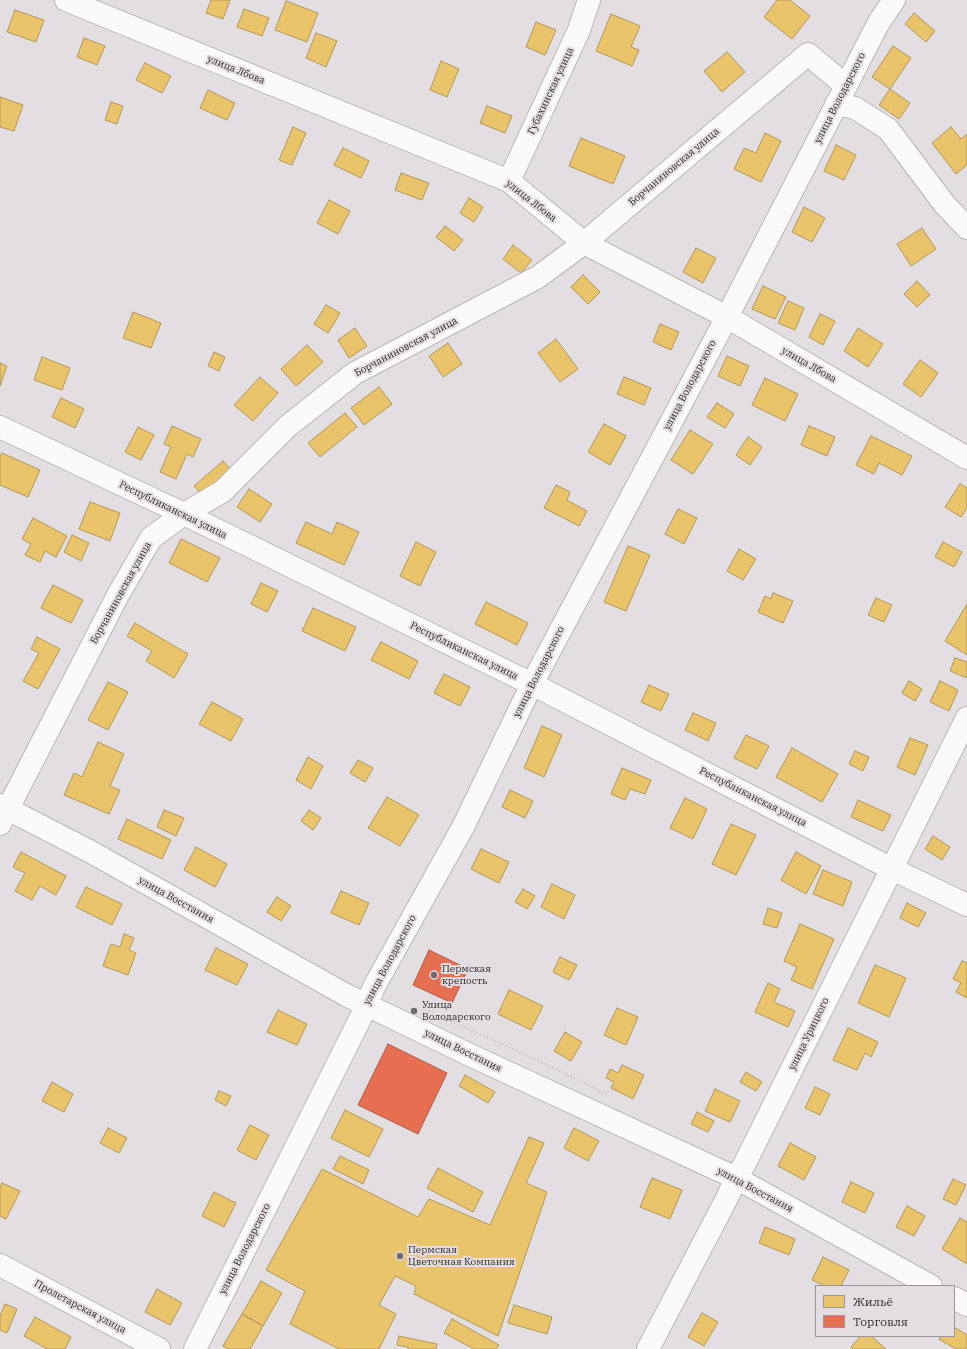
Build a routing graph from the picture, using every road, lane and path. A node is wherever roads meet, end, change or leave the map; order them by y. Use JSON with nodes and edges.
{"nodes":[{"id":1,"x":66,"y":0,"type":"edge"},
{"id":2,"x":589,"y":0,"type":"edge"},
{"id":3,"x":894,"y":0,"type":"edge"},
{"id":4,"x":841,"y":95,"type":"junction"},
{"id":5,"x":509,"y":181,"type":"junction"},
{"id":6,"x":967,"y":228,"type":"edge"},
{"id":7,"x":584,"y":243,"type":"junction"},
{"id":8,"x":726,"y":317,"type":"junction"},
{"id":9,"x":0,"y":427,"type":"edge"},
{"id":10,"x":967,"y":458,"type":"edge"},
{"id":11,"x":184,"y":514,"type":"junction"},
{"id":12,"x":532,"y":684,"type":"junction"},
{"id":13,"x":967,"y":718,"type":"edge"},
{"id":14,"x":2,"y":812,"type":"edge"},
{"id":15,"x":892,"y":869,"type":"junction"},
{"id":16,"x":967,"y":905,"type":"edge"},
{"id":17,"x":366,"y":1005,"type":"junction"},
{"id":18,"x":736,"y":1178,"type":"junction"},
{"id":19,"x":0,"y":1265,"type":"edge"},
{"id":20,"x":929,"y":1285,"type":"edge"},
{"id":21,"x":955,"y":1299,"type":"edge"},
{"id":22,"x":967,"y":1305,"type":"edge"},
{"id":23,"x":159,"y":1349,"type":"edge"},
{"id":24,"x":195,"y":1349,"type":"edge"},
{"id":25,"x":648,"y":1349,"type":"edge"}],
"edges":[{"from":1,"to":5,"type":"street","name":"улица Лбова"},
{"from":2,"to":5,"type":"street","name":"Губахинская улица"},
{"from":3,"to":4,"type":"street","name":"улица Володарского"},
{"from":4,"to":6,"type":"street"},
{"from":4,"to":7,"type":"street","name":"Борчаниновская улица"},
{"from":4,"to":8,"type":"street","name":"улица Володарского"},
{"from":5,"to":7,"type":"street","name":"улица Лбова"},
{"from":7,"to":8,"type":"street","name":"улица Лбова"},
{"from":7,"to":11,"type":"street","name":"Борчаниновская улица"},
{"from":8,"to":10,"type":"street","name":"улица Лбова"},
{"from":8,"to":12,"type":"street","name":"улица Володарского"},
{"from":9,"to":11,"type":"street","name":"Республиканская улица"},
{"from":11,"to":12,"type":"street","name":"Республиканская улица"},
{"from":11,"to":14,"type":"street","name":"Борчаниновская улица"},
{"from":12,"to":15,"type":"street","name":"Республиканская улица"},
{"from":12,"to":17,"type":"street","name":"улица Володарского"},
{"from":13,"to":15,"type":"street","name":"улица Урицкого"},
{"from":14,"to":17,"type":"street","name":"улица Восстания"},
{"from":15,"to":16,"type":"street","name":"Республиканская улица"},
{"from":15,"to":18,"type":"street","name":"улица Урицкого"},
{"from":17,"to":18,"type":"street","name":"улица Восстания"},
{"from":17,"to":24,"type":"street","name":"улица Володарского"},
{"from":18,"to":20,"type":"street","name":"улица Восстания"},
{"from":18,"to":25,"type":"street","name":"улица Урицкого"},
{"from":19,"to":23,"type":"street","name":"Пролетарская улица"},
{"from":21,"to":22,"type":"street"}]}
